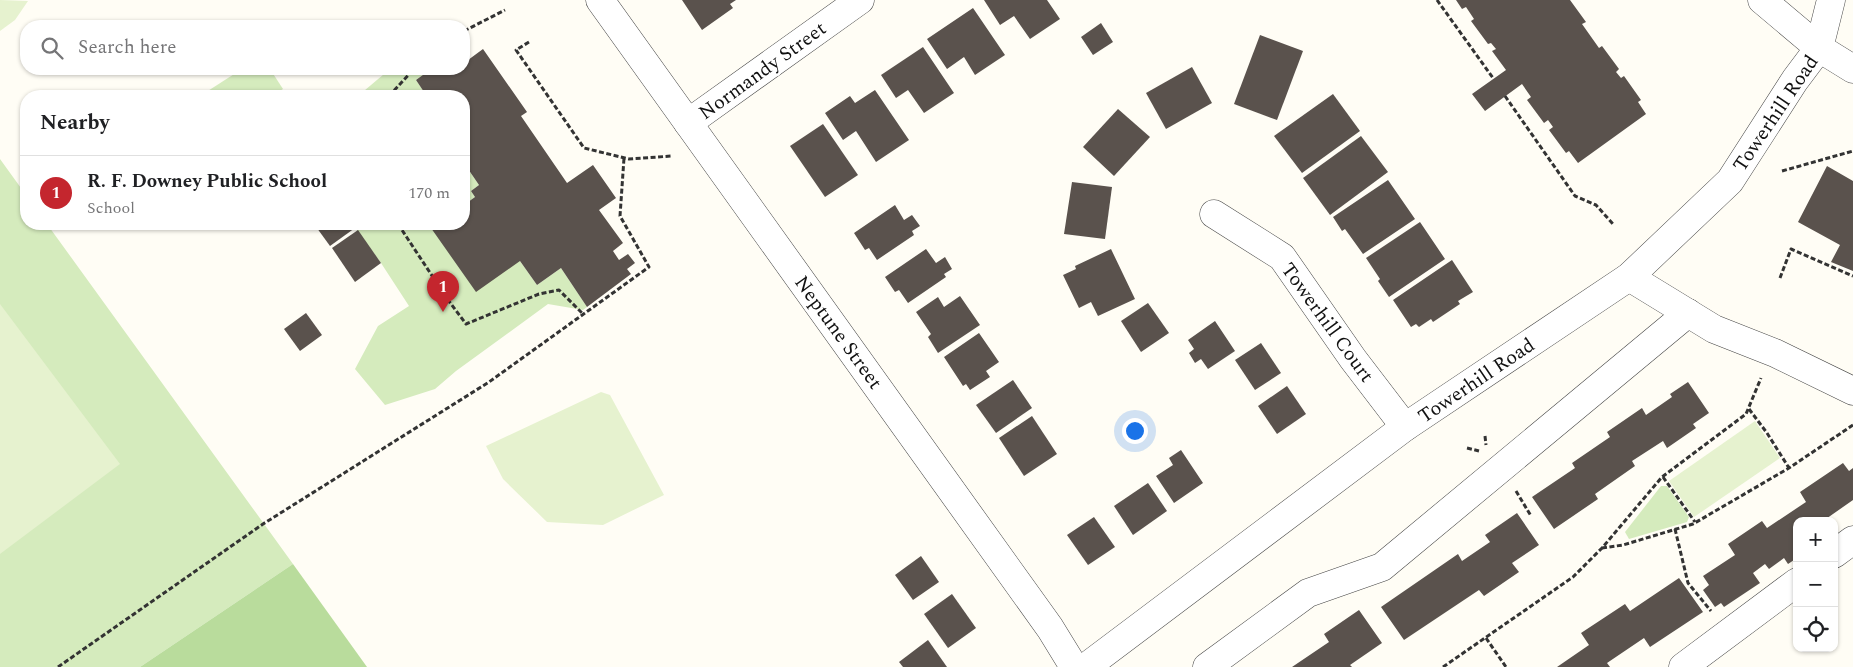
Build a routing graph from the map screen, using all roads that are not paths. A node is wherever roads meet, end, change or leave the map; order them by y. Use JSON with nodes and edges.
{"nodes":[{"id":1,"x":600,"y":0,"type":"edge"},
{"id":2,"x":860,"y":0,"type":"edge"},
{"id":3,"x":1762,"y":0,"type":"edge"},
{"id":4,"x":1831,"y":0,"type":"edge"},
{"id":5,"x":1819,"y":48,"type":"junction"},
{"id":6,"x":1853,"y":69,"type":"edge"},
{"id":7,"x":688,"y":123,"type":"junction"},
{"id":8,"x":1214,"y":214,"type":"dead end"},
{"id":9,"x":1629,"y":277,"type":"junction"},
{"id":10,"x":1688,"y":313,"type":"junction"},
{"id":11,"x":1853,"y":391,"type":"edge"},
{"id":12,"x":1405,"y":427,"type":"junction"},
{"id":13,"x":1853,"y":540,"type":"edge"},
{"id":14,"x":1838,"y":551,"type":"edge"},
{"id":15,"x":1793,"y":585,"type":"edge"},
{"id":16,"x":1074,"y":667,"type":"edge"},
{"id":17,"x":1086,"y":667,"type":"edge"},
{"id":18,"x":1207,"y":667,"type":"edge"},
{"id":19,"x":1683,"y":667,"type":"edge"}],
"edges":[{"from":1,"to":7,"type":"street","name":"Neptune Street"},
{"from":2,"to":7,"type":"street","name":"Normandy Street"},
{"from":3,"to":5,"type":"street"},
{"from":4,"to":5,"type":"street"},
{"from":5,"to":6,"type":"street"},
{"from":5,"to":9,"type":"street","name":"Towerhill Road"},
{"from":7,"to":16,"type":"street","name":"Neptune Street"},
{"from":8,"to":12,"type":"street","name":"Towerhill Court"},
{"from":9,"to":10,"type":"street"},
{"from":9,"to":12,"type":"street","name":"Towerhill Road"},
{"from":10,"to":11,"type":"street"},
{"from":10,"to":18,"type":"street"},
{"from":12,"to":17,"type":"street","name":"Towerhill Road"},
{"from":13,"to":14,"type":"street"},
{"from":15,"to":19,"type":"street"}]}
